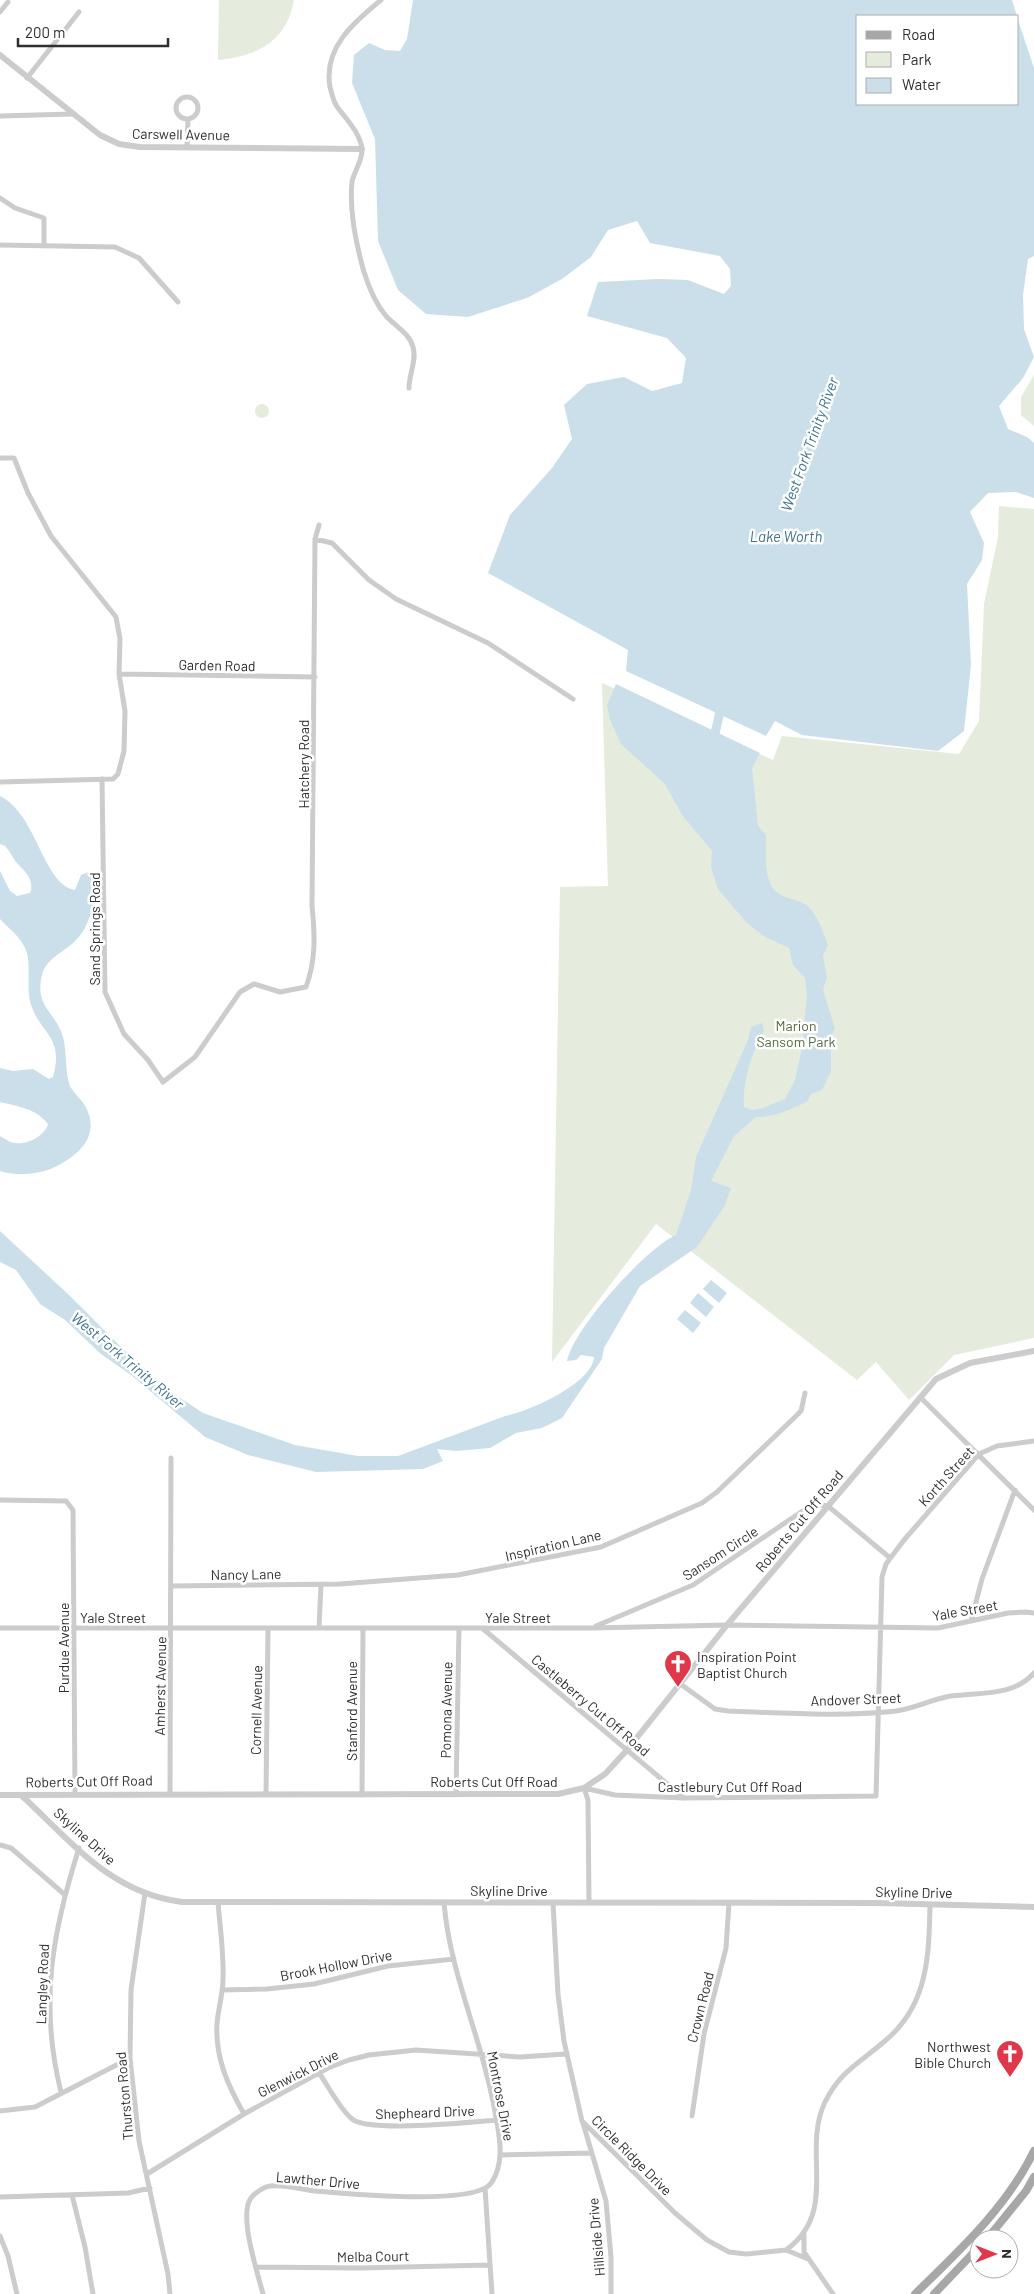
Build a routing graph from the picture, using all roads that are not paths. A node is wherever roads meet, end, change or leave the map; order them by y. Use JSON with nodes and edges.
{"nodes":[{"id":1,"x":381,"y":0,"type":"edge"},
{"id":2,"x":8,"y":2,"type":"dead end"},
{"id":3,"x":0,"y":12,"type":"edge"},
{"id":4,"x":79,"y":12,"type":"dead end"},
{"id":5,"x":0,"y":54,"type":"edge"},
{"id":6,"x":27,"y":78,"type":"junction"},
{"id":7,"x":72,"y":114,"type":"junction"},
{"id":8,"x":0,"y":116,"type":"edge"},
{"id":9,"x":188,"y":119,"type":"junction"},
{"id":10,"x":187,"y":147,"type":"junction"},
{"id":11,"x":362,"y":148,"type":"junction"},
{"id":12,"x":0,"y":198,"type":"edge"},
{"id":13,"x":0,"y":245,"type":"edge"},
{"id":14,"x":44,"y":245,"type":"junction"},
{"id":15,"x":178,"y":302,"type":"dead end"},
{"id":16,"x":408,"y":388,"type":"dead end"},
{"id":17,"x":0,"y":458,"type":"edge"},
{"id":18,"x":319,"y":525,"type":"dead end"},
{"id":19,"x":315,"y":539,"type":"junction"},
{"id":20,"x":119,"y":674,"type":"junction"},
{"id":21,"x":315,"y":678,"type":"junction"},
{"id":22,"x":573,"y":699,"type":"dead end"},
{"id":23,"x":102,"y":779,"type":"junction"},
{"id":24,"x":0,"y":782,"type":"edge"},
{"id":25,"x":306,"y":988,"type":"joint"},
{"id":26,"x":1034,"y":1351,"type":"edge"},
{"id":27,"x":804,"y":1393,"type":"dead end"},
{"id":28,"x":920,"y":1397,"type":"junction"},
{"id":29,"x":1034,"y":1441,"type":"edge"},
{"id":30,"x":979,"y":1454,"type":"junction"},
{"id":31,"x":171,"y":1458,"type":"dead end"},
{"id":32,"x":1015,"y":1490,"type":"junction"},
{"id":33,"x":0,"y":1500,"type":"edge"},
{"id":34,"x":828,"y":1506,"type":"junction"},
{"id":35,"x":1034,"y":1510,"type":"edge"},
{"id":36,"x":891,"y":1557,"type":"junction"},
{"id":37,"x":321,"y":1584,"type":"junction"},
{"id":38,"x":171,"y":1586,"type":"junction"},
{"id":39,"x":1034,"y":1614,"type":"edge"},
{"id":40,"x":971,"y":1621,"type":"junction"},
{"id":41,"x":727,"y":1625,"type":"junction"},
{"id":42,"x":0,"y":1628,"type":"edge"},
{"id":43,"x":171,"y":1628,"type":"junction"},
{"id":44,"x":268,"y":1628,"type":"junction"},
{"id":45,"x":319,"y":1628,"type":"junction"},
{"id":46,"x":363,"y":1628,"type":"junction"},
{"id":47,"x":459,"y":1628,"type":"junction"},
{"id":48,"x":482,"y":1628,"type":"junction"},
{"id":49,"x":592,"y":1628,"type":"junction"},
{"id":50,"x":881,"y":1628,"type":"junction"},
{"id":51,"x":74,"y":1629,"type":"junction"},
{"id":52,"x":1034,"y":1673,"type":"edge"},
{"id":53,"x":679,"y":1683,"type":"junction"},
{"id":54,"x":879,"y":1712,"type":"junction"},
{"id":55,"x":627,"y":1750,"type":"junction"},
{"id":56,"x":584,"y":1788,"type":"junction"},
{"id":57,"x":75,"y":1793,"type":"junction"},
{"id":58,"x":170,"y":1793,"type":"junction"},
{"id":59,"x":456,"y":1793,"type":"junction"},
{"id":60,"x":266,"y":1794,"type":"junction"},
{"id":61,"x":0,"y":1795,"type":"edge"},
{"id":62,"x":21,"y":1795,"type":"junction"},
{"id":63,"x":362,"y":1795,"type":"junction"},
{"id":64,"x":684,"y":1798,"type":"junction"},
{"id":65,"x":0,"y":1845,"type":"edge"},
{"id":66,"x":79,"y":1848,"type":"junction"},
{"id":67,"x":145,"y":1893,"type":"junction"},
{"id":68,"x":64,"y":1894,"type":"junction"},
{"id":69,"x":218,"y":1902,"type":"junction"},
{"id":70,"x":589,"y":1902,"type":"junction"},
{"id":71,"x":444,"y":1903,"type":"junction"},
{"id":72,"x":553,"y":1903,"type":"junction"},
{"id":73,"x":729,"y":1903,"type":"junction"},
{"id":74,"x":930,"y":1905,"type":"junction"},
{"id":75,"x":1034,"y":1907,"type":"edge"},
{"id":76,"x":454,"y":1959,"type":"junction"},
{"id":77,"x":222,"y":1990,"type":"junction"},
{"id":78,"x":566,"y":2054,"type":"junction"},
{"id":79,"x":483,"y":2055,"type":"junction"},
{"id":80,"x":130,"y":2058,"type":"junction"},
{"id":81,"x":319,"y":2073,"type":"junction"},
{"id":82,"x":61,"y":2092,"type":"junction"},
{"id":83,"x":0,"y":2111,"type":"edge"},
{"id":84,"x":244,"y":2114,"type":"junction"},
{"id":85,"x":692,"y":2116,"type":"dead end"},
{"id":86,"x":497,"y":2120,"type":"junction"},
{"id":87,"x":582,"y":2121,"type":"junction"},
{"id":88,"x":1034,"y":2151,"type":"edge"},
{"id":89,"x":592,"y":2153,"type":"junction"},
{"id":90,"x":500,"y":2155,"type":"junction"},
{"id":91,"x":1032,"y":2160,"type":"edge"},
{"id":92,"x":147,"y":2174,"type":"junction"},
{"id":93,"x":1034,"y":2177,"type":"edge"},
{"id":94,"x":150,"y":2188,"type":"junction"},
{"id":95,"x":485,"y":2188,"type":"junction"},
{"id":96,"x":72,"y":2195,"type":"junction"},
{"id":97,"x":0,"y":2197,"type":"edge"},
{"id":98,"x":995,"y":2229,"type":"edge"},
{"id":99,"x":804,"y":2232,"type":"junction"},
{"id":100,"x":0,"y":2236,"type":"edge"},
{"id":101,"x":786,"y":2250,"type":"junction"},
{"id":102,"x":969,"y":2257,"type":"edge"},
{"id":103,"x":808,"y":2259,"type":"junction"},
{"id":104,"x":490,"y":2265,"type":"junction"},
{"id":105,"x":257,"y":2267,"type":"junction"},
{"id":106,"x":17,"y":2294,"type":"edge"},
{"id":107,"x":94,"y":2294,"type":"edge"},
{"id":108,"x":170,"y":2294,"type":"edge"},
{"id":109,"x":263,"y":2294,"type":"edge"},
{"id":110,"x":492,"y":2294,"type":"edge"},
{"id":111,"x":611,"y":2294,"type":"edge"},
{"id":112,"x":832,"y":2294,"type":"edge"},
{"id":113,"x":915,"y":2294,"type":"edge"},
{"id":114,"x":934,"y":2294,"type":"edge"}],
"edges":[{"from":1,"to":11,"type":"street"},
{"from":2,"to":3,"type":"street"},
{"from":4,"to":6,"type":"street"},
{"from":5,"to":6,"type":"street","name":"Carswell Avenue"},
{"from":6,"to":7,"type":"street","name":"Carswell Avenue"},
{"from":7,"to":8,"type":"street"},
{"from":7,"to":10,"type":"street","name":"Carswell Avenue"},
{"from":9,"to":9,"type":"street"},
{"from":9,"to":10,"type":"street"},
{"from":10,"to":11,"type":"street","name":"Carswell Avenue"},
{"from":11,"to":16,"type":"street"},
{"from":12,"to":14,"type":"street"},
{"from":13,"to":14,"type":"street"},
{"from":14,"to":15,"type":"street"},
{"from":17,"to":20,"type":"street"},
{"from":18,"to":19,"type":"street","name":"Hatchery Road"},
{"from":19,"to":21,"type":"street","name":"Hatchery Road"},
{"from":19,"to":22,"type":"street"},
{"from":20,"to":21,"type":"street","name":"Garden Road"},
{"from":20,"to":23,"type":"street"},
{"from":21,"to":25,"type":"street","name":"Hatchery Road"},
{"from":23,"to":24,"type":"street"},
{"from":23,"to":25,"type":"street","name":"Sand Springs Road"},
{"from":26,"to":28,"type":"street","name":"Roberts Cut Off Road"},
{"from":27,"to":37,"type":"street","name":"Inspiration Lane"},
{"from":28,"to":30,"type":"street"},
{"from":28,"to":34,"type":"street","name":"Roberts Cut Off Road"},
{"from":29,"to":30,"type":"street","name":"Korth Street"},
{"from":30,"to":32,"type":"street"},
{"from":30,"to":36,"type":"street","name":"Korth Street"},
{"from":31,"to":38,"type":"street","name":"Amherst Avenue"},
{"from":32,"to":35,"type":"street"},
{"from":32,"to":40,"type":"street"},
{"from":33,"to":51,"type":"street","name":"Purdue Avenue"},
{"from":34,"to":36,"type":"street"},
{"from":34,"to":41,"type":"street","name":"Roberts Cut Off Road"},
{"from":34,"to":49,"type":"street","name":"Sansom Circle"},
{"from":36,"to":50,"type":"street"},
{"from":37,"to":38,"type":"street","name":"Nancy Lane"},
{"from":37,"to":45,"type":"street"},
{"from":38,"to":43,"type":"street","name":"Amherst Avenue"},
{"from":39,"to":40,"type":"street","name":"Yale Street"},
{"from":40,"to":50,"type":"street","name":"Yale Street"},
{"from":41,"to":49,"type":"street","name":"Yale Street"},
{"from":41,"to":50,"type":"street","name":"Yale Street"},
{"from":41,"to":53,"type":"street","name":"Roberts Cut Off Road"},
{"from":42,"to":51,"type":"street","name":"Yale Street"},
{"from":43,"to":44,"type":"street","name":"Yale Street"},
{"from":43,"to":51,"type":"street","name":"Yale Street"},
{"from":43,"to":58,"type":"street","name":"Amherst Avenue"},
{"from":44,"to":45,"type":"street","name":"Yale Street"},
{"from":44,"to":60,"type":"street","name":"Cornell Avenue"},
{"from":45,"to":46,"type":"street","name":"Yale Street"},
{"from":46,"to":47,"type":"street","name":"Yale Street"},
{"from":46,"to":63,"type":"street","name":"Stanford Avenue"},
{"from":47,"to":48,"type":"street","name":"Yale Street"},
{"from":47,"to":59,"type":"street","name":"Pomona Avenue"},
{"from":48,"to":49,"type":"street","name":"Yale Street"},
{"from":48,"to":55,"type":"street","name":"Castleberry Cut Off Road"},
{"from":50,"to":54,"type":"street"},
{"from":51,"to":57,"type":"street","name":"Purdue Avenue"},
{"from":52,"to":54,"type":"street","name":"Andover Street"},
{"from":53,"to":54,"type":"street","name":"Andover Street"},
{"from":53,"to":55,"type":"street","name":"Roberts Cut Off Road"},
{"from":54,"to":64,"type":"street","name":"Castlebury Cut Off Road"},
{"from":55,"to":56,"type":"street","name":"Roberts Cut Off Road"},
{"from":55,"to":64,"type":"street","name":"Castleberry Cut Off Road"},
{"from":56,"to":59,"type":"street","name":"Roberts Cut Off Road"},
{"from":56,"to":64,"type":"street","name":"Castlebury Cut Off Road"},
{"from":56,"to":70,"type":"street"},
{"from":57,"to":58,"type":"street","name":"Roberts Cut Off Road"},
{"from":57,"to":62,"type":"street","name":"Roberts Cut Off Road"},
{"from":58,"to":60,"type":"street","name":"Roberts Cut Off Road"},
{"from":59,"to":63,"type":"street","name":"Roberts Cut Off Road"},
{"from":60,"to":63,"type":"street","name":"Roberts Cut Off Road"},
{"from":61,"to":62,"type":"street","name":"Roberts Cut Off Road"},
{"from":62,"to":66,"type":"street","name":"Skyline Drive"},
{"from":65,"to":68,"type":"street"},
{"from":66,"to":67,"type":"street","name":"Skyline Drive"},
{"from":66,"to":68,"type":"street","name":"Langley Road"},
{"from":67,"to":69,"type":"street","name":"Skyline Drive"},
{"from":67,"to":80,"type":"street","name":"Thurston Road"},
{"from":68,"to":82,"type":"street","name":"Langley Road"},
{"from":69,"to":71,"type":"street","name":"Skyline Drive"},
{"from":69,"to":77,"type":"street"},
{"from":70,"to":72,"type":"street","name":"Skyline Drive"},
{"from":70,"to":73,"type":"street","name":"Skyline Drive"},
{"from":71,"to":72,"type":"street","name":"Skyline Drive"},
{"from":71,"to":76,"type":"street","name":"Montrose Drive"},
{"from":72,"to":78,"type":"street","name":"Circle Ridge Drive"},
{"from":73,"to":74,"type":"street","name":"Skyline Drive"},
{"from":73,"to":85,"type":"street","name":"Crown Road"},
{"from":74,"to":75,"type":"street","name":"Skyline Drive"},
{"from":74,"to":99,"type":"street"},
{"from":76,"to":77,"type":"street","name":"Brook Hollow Drive"},
{"from":76,"to":79,"type":"street","name":"Montrose Drive"},
{"from":77,"to":84,"type":"street"},
{"from":78,"to":79,"type":"street","name":"Glenwick Drive"},
{"from":78,"to":87,"type":"street","name":"Circle Ridge Drive"},
{"from":79,"to":81,"type":"street","name":"Glenwick Drive"},
{"from":79,"to":86,"type":"street","name":"Montrose Drive"},
{"from":80,"to":82,"type":"street"},
{"from":80,"to":92,"type":"street","name":"Thurston Road"},
{"from":81,"to":84,"type":"street","name":"Glenwick Drive"},
{"from":81,"to":86,"type":"street","name":"Shepheard Drive"},
{"from":82,"to":83,"type":"street"},
{"from":84,"to":92,"type":"street","name":"Glenwick Drive"},
{"from":86,"to":90,"type":"street","name":"Montrose Drive"},
{"from":87,"to":89,"type":"street","name":"Hillside Drive"},
{"from":87,"to":101,"type":"street","name":"Circle Ridge Drive"},
{"from":88,"to":91,"type":"main road"},
{"from":89,"to":90,"type":"street"},
{"from":89,"to":111,"type":"street","name":"Hillside Drive"},
{"from":90,"to":95,"type":"street","name":"Montrose Drive"},
{"from":91,"to":113,"type":"main road"},
{"from":92,"to":94,"type":"street","name":"Thurston Road"},
{"from":93,"to":98,"type":"main road"},
{"from":94,"to":96,"type":"street"},
{"from":94,"to":108,"type":"street","name":"Thurston Road"},
{"from":95,"to":104,"type":"street"},
{"from":95,"to":105,"type":"street","name":"Lawther Drive"},
{"from":96,"to":97,"type":"street"},
{"from":96,"to":107,"type":"street"},
{"from":99,"to":101,"type":"street"},
{"from":99,"to":103,"type":"street"},
{"from":100,"to":106,"type":"street"},
{"from":101,"to":103,"type":"street","name":"Circle Ridge Drive"},
{"from":102,"to":114,"type":"main road"},
{"from":103,"to":112,"type":"street"},
{"from":104,"to":105,"type":"street","name":"Melba Court"},
{"from":104,"to":110,"type":"street"},
{"from":105,"to":109,"type":"street","name":"Lawther Drive"}]}
